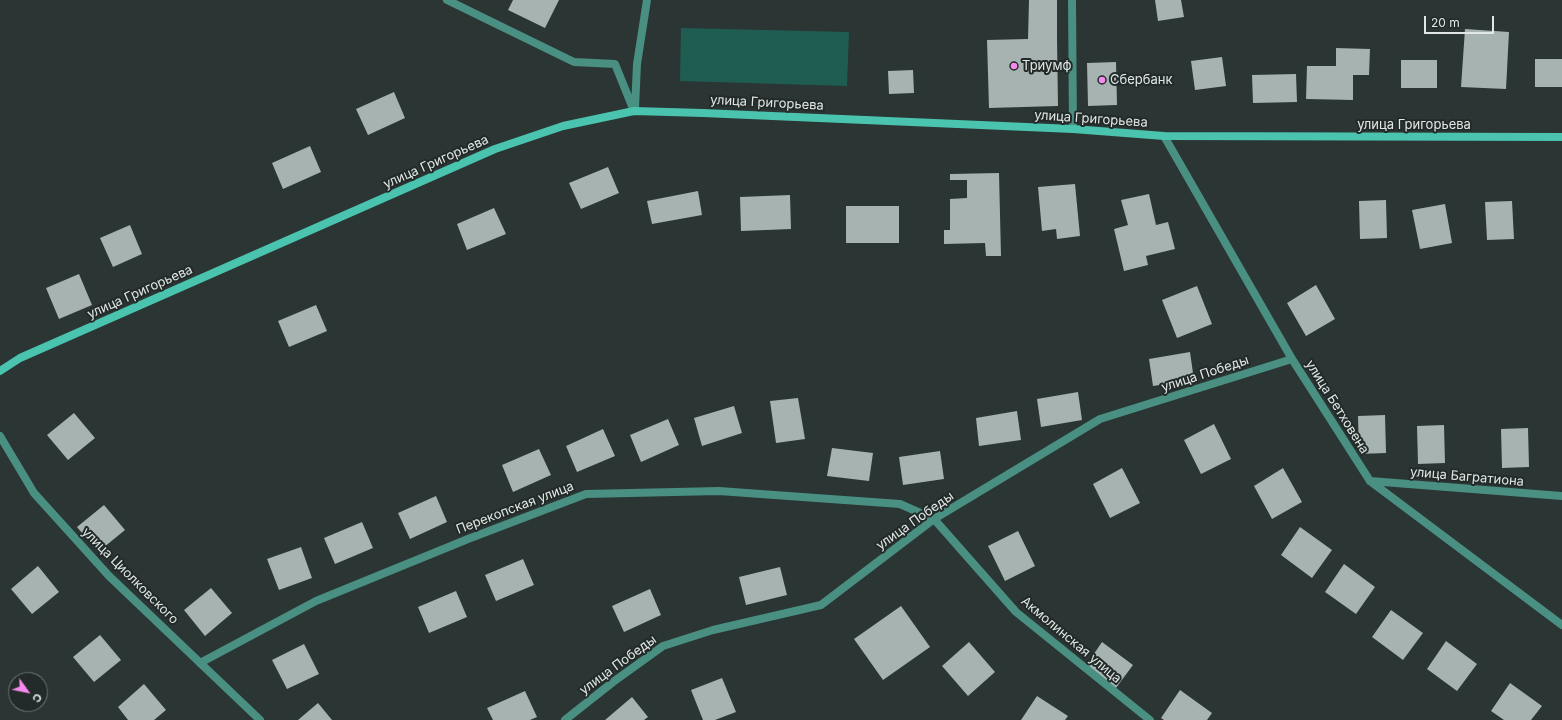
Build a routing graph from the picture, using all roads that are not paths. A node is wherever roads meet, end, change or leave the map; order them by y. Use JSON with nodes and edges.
{"nodes":[{"id":1,"x":447,"y":0,"type":"edge"},
{"id":2,"x":647,"y":0,"type":"edge"},
{"id":3,"x":1072,"y":0,"type":"edge"},
{"id":4,"x":634,"y":111,"type":"junction"},
{"id":5,"x":1073,"y":129,"type":"junction"},
{"id":6,"x":1164,"y":136,"type":"junction"},
{"id":7,"x":1562,"y":137,"type":"edge"},
{"id":8,"x":1292,"y":359,"type":"junction"},
{"id":9,"x":0,"y":371,"type":"edge"},
{"id":10,"x":0,"y":436,"type":"edge"},
{"id":11,"x":1370,"y":481,"type":"junction"},
{"id":12,"x":1562,"y":496,"type":"edge"},
{"id":13,"x":934,"y":519,"type":"junction"},
{"id":14,"x":1562,"y":625,"type":"edge"},
{"id":15,"x":200,"y":663,"type":"junction"},
{"id":16,"x":260,"y":720,"type":"edge"},
{"id":17,"x":565,"y":720,"type":"edge"},
{"id":18,"x":1150,"y":720,"type":"edge"}],
"edges":[{"from":1,"to":4,"type":"street"},
{"from":2,"to":4,"type":"street"},
{"from":3,"to":5,"type":"street"},
{"from":4,"to":5,"type":"main road","name":"улица Григорьева"},
{"from":4,"to":9,"type":"main road","name":"улица Григорьева"},
{"from":5,"to":6,"type":"main road","name":"улица Григорьева"},
{"from":6,"to":7,"type":"main road","name":"улица Григорьева"},
{"from":6,"to":8,"type":"street","name":"улица Бетховена"},
{"from":8,"to":11,"type":"street","name":"улица Бетховена"},
{"from":8,"to":13,"type":"street","name":"улица Победы"},
{"from":10,"to":15,"type":"street","name":"улица Циолковского"},
{"from":11,"to":12,"type":"street","name":"улица Багратиона"},
{"from":11,"to":14,"type":"street","name":"улица Бетховена"},
{"from":13,"to":15,"type":"street","name":"Перекопская улица"},
{"from":13,"to":17,"type":"street","name":"улица Победы"},
{"from":13,"to":18,"type":"street","name":"Акмолинская улица"},
{"from":15,"to":16,"type":"street","name":"улица Циолковского"}]}
